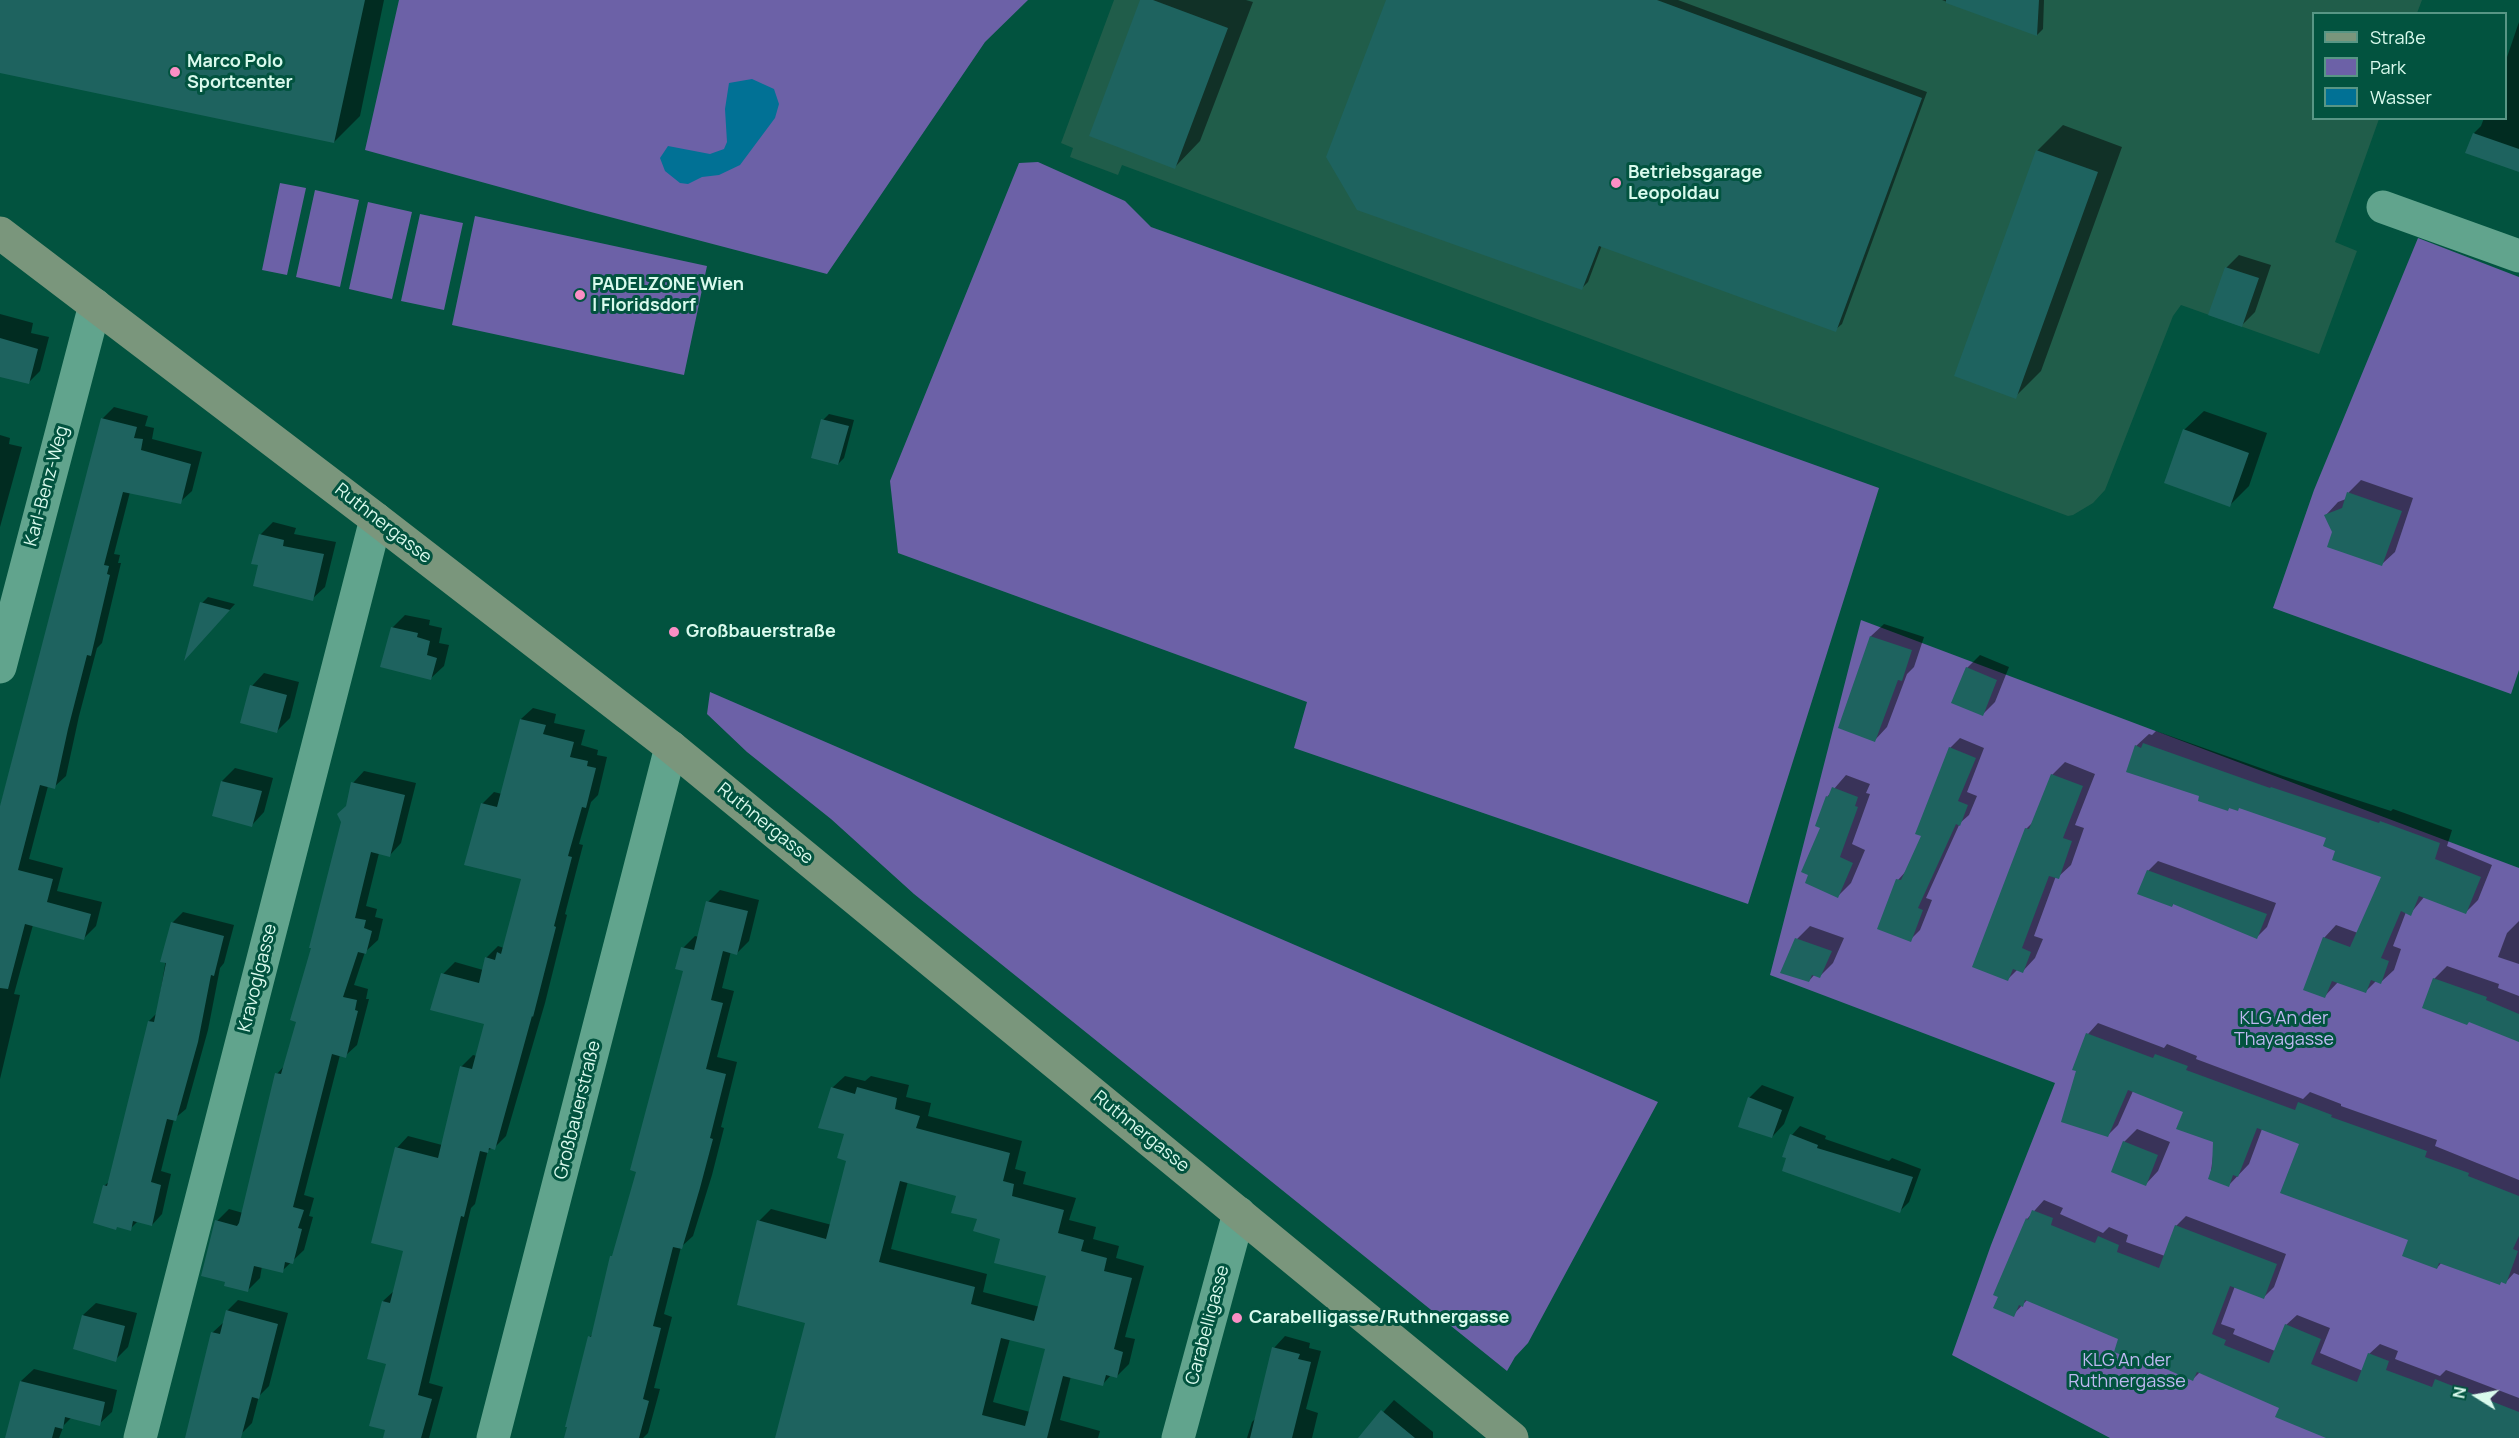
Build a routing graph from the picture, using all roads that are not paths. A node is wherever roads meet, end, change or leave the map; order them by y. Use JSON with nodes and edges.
{"nodes":[{"id":1,"x":2383,"y":207,"type":"dead end"},
{"id":2,"x":0,"y":233,"type":"edge"},
{"id":3,"x":2519,"y":256,"type":"edge"},
{"id":4,"x":95,"y":305,"type":"junction"},
{"id":5,"x":376,"y":519,"type":"junction"},
{"id":6,"x":0,"y":667,"type":"edge"},
{"id":7,"x":671,"y":747,"type":"junction"},
{"id":8,"x":1239,"y":1213,"type":"junction"},
{"id":9,"x":140,"y":1438,"type":"edge"},
{"id":10,"x":493,"y":1438,"type":"edge"},
{"id":11,"x":1178,"y":1438,"type":"edge"},
{"id":12,"x":1512,"y":1438,"type":"edge"}],
"edges":[{"from":1,"to":3,"type":"street"},
{"from":2,"to":4,"type":"street","name":"Ruthnergasse"},
{"from":4,"to":5,"type":"street","name":"Ruthnergasse"},
{"from":4,"to":6,"type":"street","name":"Karl-Benz-Weg"},
{"from":5,"to":7,"type":"street","name":"Ruthnergasse"},
{"from":5,"to":9,"type":"street","name":"Kravoglgasse"},
{"from":7,"to":8,"type":"street","name":"Ruthnergasse"},
{"from":7,"to":10,"type":"street","name":"Großbauerstraße"},
{"from":8,"to":11,"type":"street","name":"Carabelligasse"},
{"from":8,"to":12,"type":"street","name":"Ruthnergasse"}]}
